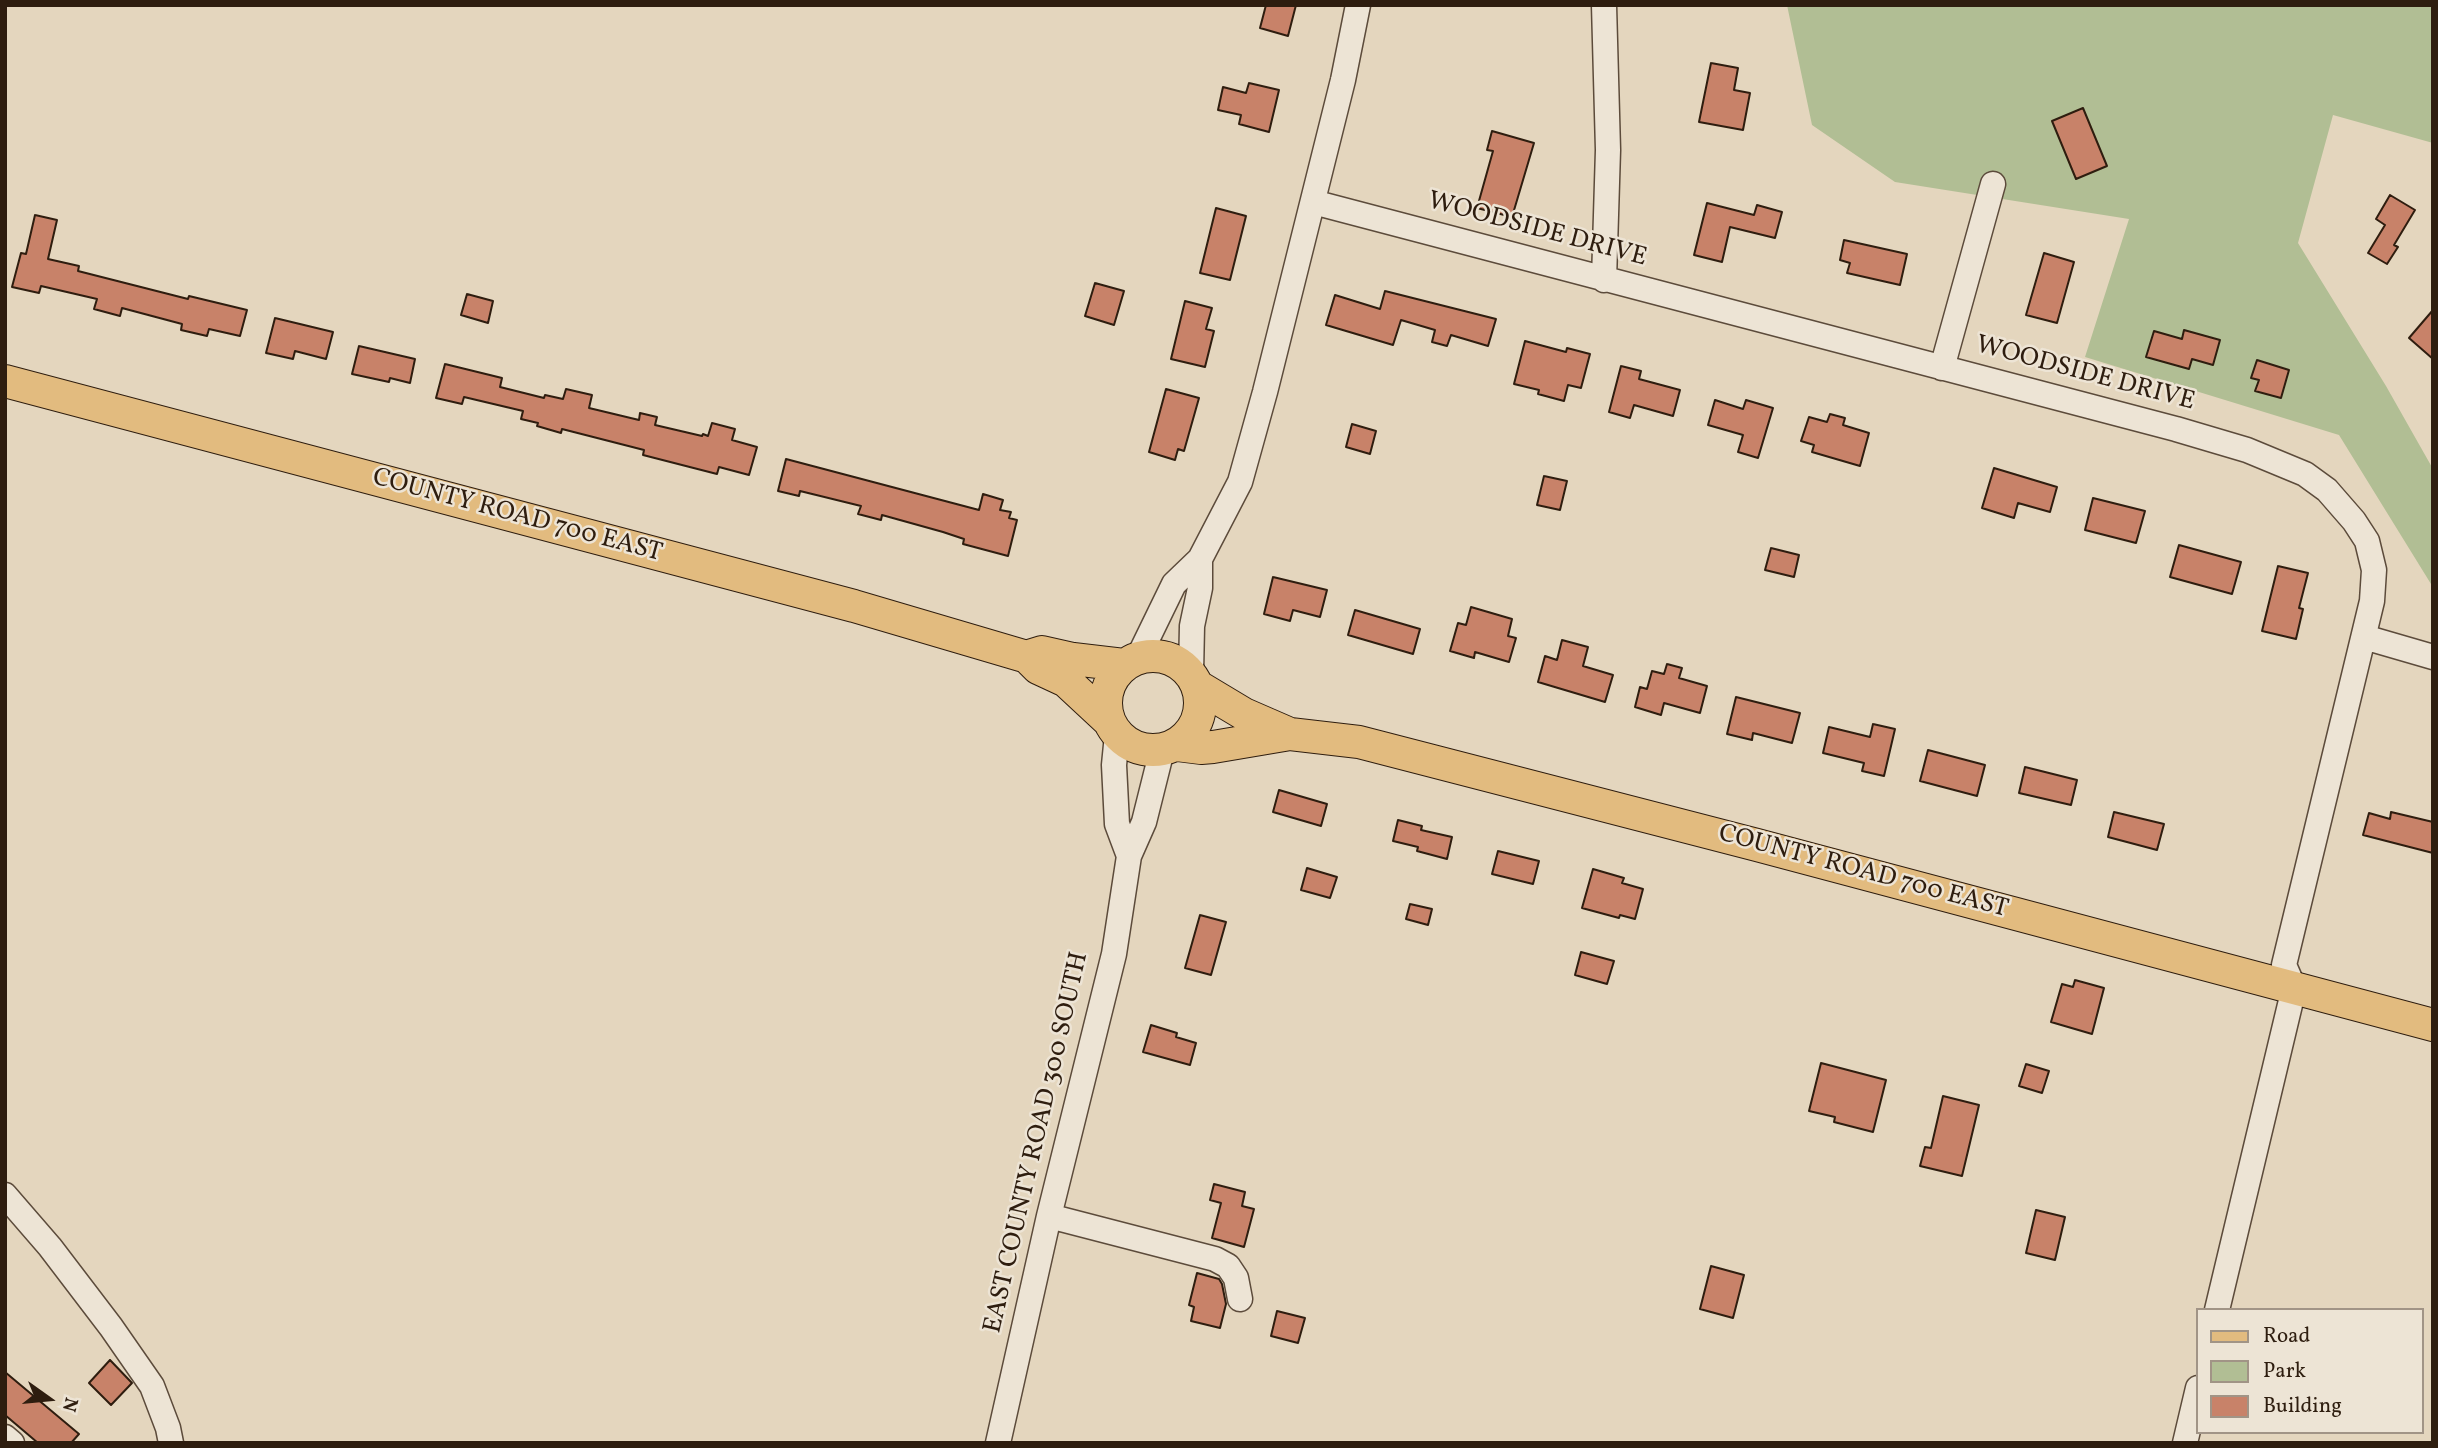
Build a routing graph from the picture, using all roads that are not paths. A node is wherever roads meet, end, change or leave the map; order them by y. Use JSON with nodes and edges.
{"nodes":[{"id":1,"x":1358,"y":5,"type":"edge"},
{"id":2,"x":1604,"y":5,"type":"edge"},
{"id":3,"x":1993,"y":184,"type":"dead end"},
{"id":4,"x":1313,"y":202,"type":"junction"},
{"id":5,"x":1604,"y":280,"type":"junction"},
{"id":6,"x":1942,"y":368,"type":"junction"},
{"id":7,"x":5,"y":381,"type":"edge"},
{"id":8,"x":1200,"y":559,"type":"junction"},
{"id":9,"x":2364,"y":638,"type":"junction"},
{"id":10,"x":1027,"y":657,"type":"junction"},
{"id":11,"x":2433,"y":657,"type":"edge"},
{"id":12,"x":1131,"y":662,"type":"junction"},
{"id":13,"x":1195,"y":680,"type":"junction"},
{"id":14,"x":1113,"y":728,"type":"junction"},
{"id":15,"x":1290,"y":734,"type":"junction"},
{"id":16,"x":1170,"y":748,"type":"junction"},
{"id":17,"x":1129,"y":856,"type":"junction"},
{"id":18,"x":2294,"y":988,"type":"junction"},
{"id":19,"x":2433,"y":1025,"type":"edge"},
{"id":20,"x":5,"y":1195,"type":"edge"},
{"id":21,"x":1049,"y":1216,"type":"junction"},
{"id":22,"x":1240,"y":1299,"type":"dead end"},
{"id":23,"x":2217,"y":1308,"type":"edge"},
{"id":24,"x":2196,"y":1396,"type":"edge"},
{"id":25,"x":5,"y":1437,"type":"edge"},
{"id":26,"x":12,"y":1443,"type":"edge"},
{"id":27,"x":171,"y":1443,"type":"edge"},
{"id":28,"x":998,"y":1443,"type":"edge"},
{"id":29,"x":2185,"y":1443,"type":"edge"}],
"edges":[{"from":1,"to":4,"type":"street"},
{"from":2,"to":5,"type":"street"},
{"from":3,"to":6,"type":"street"},
{"from":4,"to":5,"type":"street","name":"WOODSIDE DRIVE"},
{"from":4,"to":8,"type":"street"},
{"from":5,"to":6,"type":"street","name":"WOODSIDE DRIVE"},
{"from":6,"to":9,"type":"street","name":"WOODSIDE DRIVE"},
{"from":7,"to":10,"type":"main road","name":"COUNTY ROAD 700 EAST"},
{"from":8,"to":12,"type":"street"},
{"from":8,"to":13,"type":"street"},
{"from":9,"to":11,"type":"street"},
{"from":9,"to":18,"type":"street","name":"WOODSIDE DRIVE"},
{"from":10,"to":12,"type":"main road","name":"COUNTY ROAD 700 EAST"},
{"from":10,"to":14,"type":"main road","name":"COUNTY ROAD 700 EAST"},
{"from":12,"to":13,"type":"main road"},
{"from":12,"to":14,"type":"main road"},
{"from":13,"to":15,"type":"main road","name":"COUNTY ROAD 700 EAST"},
{"from":13,"to":16,"type":"main road"},
{"from":14,"to":16,"type":"main road"},
{"from":14,"to":17,"type":"street","name":"EAST COUNTY ROAD 300 SOUTH"},
{"from":15,"to":16,"type":"main road","name":"COUNTY ROAD 700 EAST"},
{"from":15,"to":18,"type":"main road","name":"COUNTY ROAD 700 EAST"},
{"from":16,"to":17,"type":"street","name":"EAST COUNTY ROAD 300 SOUTH"},
{"from":17,"to":21,"type":"street","name":"EAST COUNTY ROAD 300 SOUTH"},
{"from":18,"to":19,"type":"main road","name":"COUNTY ROAD 700 EAST"},
{"from":18,"to":23,"type":"street"},
{"from":20,"to":27,"type":"street"},
{"from":21,"to":22,"type":"street"},
{"from":21,"to":28,"type":"street","name":"EAST COUNTY ROAD 300 SOUTH"},
{"from":24,"to":29,"type":"street"},
{"from":25,"to":26,"type":"street"}]}
